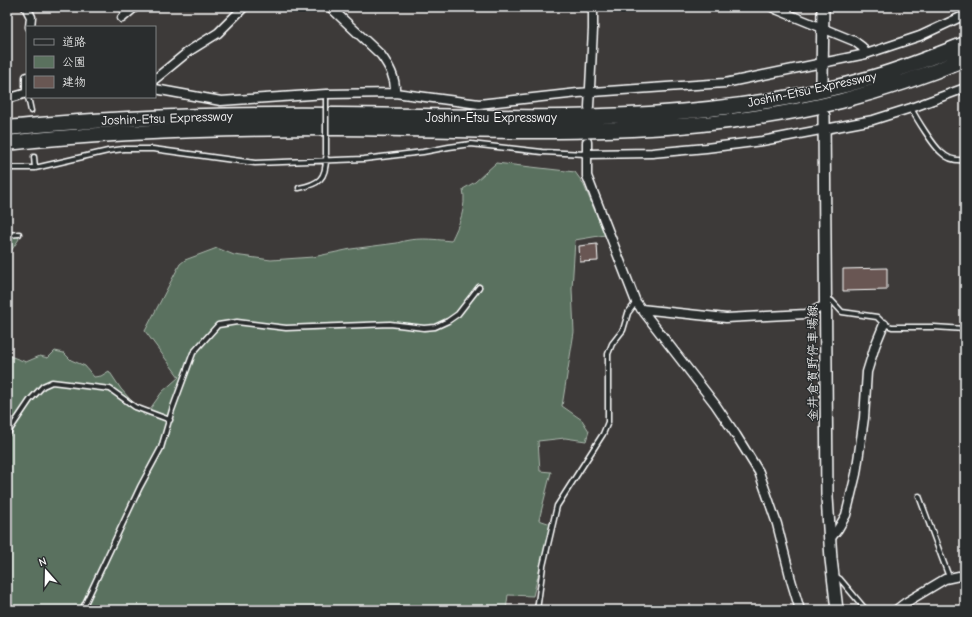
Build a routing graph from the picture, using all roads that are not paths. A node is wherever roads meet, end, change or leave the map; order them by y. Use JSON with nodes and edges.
{"nodes":[{"id":1,"x":26,"y":7,"type":"edge"},
{"id":2,"x":135,"y":7,"type":"edge"},
{"id":3,"x":244,"y":7,"type":"edge"},
{"id":4,"x":330,"y":7,"type":"edge"},
{"id":5,"x":593,"y":7,"type":"edge"},
{"id":6,"x":772,"y":7,"type":"edge"},
{"id":7,"x":823,"y":7,"type":"edge"},
{"id":8,"x":965,"y":16,"type":"edge"},
{"id":9,"x":122,"y":18,"type":"dead end"},
{"id":10,"x":30,"y":26,"type":"edge"},
{"id":11,"x":823,"y":28,"type":"junction"},
{"id":12,"x":965,"y":44,"type":"edge"},
{"id":13,"x":866,"y":54,"type":"junction"},
{"id":14,"x":965,"y":59,"type":"edge"},
{"id":15,"x":823,"y":63,"type":"junction"},
{"id":16,"x":156,"y":78,"type":"edge"},
{"id":17,"x":822,"y":80,"type":"dead end"},
{"id":18,"x":965,"y":88,"type":"edge"},
{"id":19,"x":156,"y":89,"type":"edge"},
{"id":20,"x":26,"y":92,"type":"edge"},
{"id":21,"x":395,"y":93,"type":"junction"},
{"id":22,"x":590,"y":93,"type":"junction"},
{"id":23,"x":326,"y":97,"type":"junction"},
{"id":24,"x":28,"y":98,"type":"edge"},
{"id":25,"x":7,"y":99,"type":"edge"},
{"id":26,"x":589,"y":107,"type":"dead end"},
{"id":27,"x":911,"y":108,"type":"junction"},
{"id":28,"x":31,"y":111,"type":"dead end"},
{"id":29,"x":824,"y":116,"type":"dead end"},
{"id":30,"x":7,"y":128,"type":"edge"},
{"id":31,"x":824,"y":130,"type":"junction"},
{"id":32,"x":7,"y":142,"type":"edge"},
{"id":33,"x":587,"y":142,"type":"dead end"},
{"id":34,"x":586,"y":154,"type":"junction"},
{"id":35,"x":34,"y":157,"type":"dead end"},
{"id":36,"x":326,"y":158,"type":"junction"},
{"id":37,"x":965,"y":160,"type":"edge"},
{"id":38,"x":7,"y":168,"type":"edge"},
{"id":39,"x":35,"y":168,"type":"junction"},
{"id":40,"x":299,"y":188,"type":"dead end"},
{"id":41,"x":19,"y":234,"type":"dead end"},
{"id":42,"x":7,"y":235,"type":"edge"},
{"id":43,"x":479,"y":287,"type":"dead end"},
{"id":44,"x":826,"y":301,"type":"junction"},
{"id":45,"x":638,"y":305,"type":"junction"},
{"id":46,"x":884,"y":324,"type":"junction"},
{"id":47,"x":965,"y":328,"type":"edge"},
{"id":48,"x":170,"y":420,"type":"junction"},
{"id":49,"x":7,"y":434,"type":"edge"},
{"id":50,"x":919,"y":496,"type":"dead end"},
{"id":51,"x":830,"y":539,"type":"junction"},
{"id":52,"x":833,"y":575,"type":"junction"},
{"id":53,"x":962,"y":575,"type":"edge"},
{"id":54,"x":949,"y":577,"type":"junction"},
{"id":55,"x":82,"y":610,"type":"edge"},
{"id":56,"x":537,"y":610,"type":"edge"},
{"id":57,"x":800,"y":610,"type":"edge"},
{"id":58,"x":837,"y":610,"type":"edge"},
{"id":59,"x":866,"y":610,"type":"edge"},
{"id":60,"x":896,"y":610,"type":"edge"}],
"edges":[{"from":1,"to":10,"type":"street"},
{"from":2,"to":9,"type":"street"},
{"from":3,"to":16,"type":"street"},
{"from":4,"to":21,"type":"street"},
{"from":5,"to":22,"type":"street"},
{"from":6,"to":11,"type":"street"},
{"from":7,"to":11,"type":"main road"},
{"from":8,"to":13,"type":"street"},
{"from":11,"to":13,"type":"street"},
{"from":11,"to":15,"type":"main road"},
{"from":12,"to":30,"type":"highway","name":"Joshin-Etsu Expressway"},
{"from":13,"to":15,"type":"street"},
{"from":14,"to":32,"type":"highway","name":"Joshin-Etsu Expressway"},
{"from":15,"to":17,"type":"main road"},
{"from":15,"to":22,"type":"street"},
{"from":18,"to":27,"type":"street"},
{"from":19,"to":23,"type":"street"},
{"from":20,"to":25,"type":"street"},
{"from":21,"to":22,"type":"street"},
{"from":21,"to":23,"type":"street"},
{"from":22,"to":26,"type":"street"},
{"from":23,"to":36,"type":"lane","bridge":true},
{"from":24,"to":28,"type":"lane"},
{"from":27,"to":31,"type":"street"},
{"from":27,"to":37,"type":"lane"},
{"from":29,"to":31,"type":"main road","name":"金井倉賀野停車場線"},
{"from":31,"to":34,"type":"street"},
{"from":31,"to":44,"type":"main road","name":"金井倉賀野停車場線"},
{"from":33,"to":34,"type":"street"},
{"from":34,"to":36,"type":"lane"},
{"from":34,"to":45,"type":"street"},
{"from":35,"to":39,"type":"lane"},
{"from":36,"to":39,"type":"lane"},
{"from":36,"to":40,"type":"lane"},
{"from":38,"to":39,"type":"lane"},
{"from":41,"to":42,"type":"lane"},
{"from":43,"to":48,"type":"lane"},
{"from":44,"to":45,"type":"street"},
{"from":44,"to":46,"type":"lane"},
{"from":44,"to":51,"type":"main road","name":"金井倉賀野停車場線"},
{"from":45,"to":56,"type":"lane"},
{"from":45,"to":57,"type":"street"},
{"from":46,"to":47,"type":"lane"},
{"from":46,"to":51,"type":"street"},
{"from":48,"to":49,"type":"lane"},
{"from":48,"to":55,"type":"lane"},
{"from":50,"to":54,"type":"lane"},
{"from":51,"to":52,"type":"main road","name":"金井倉賀野停車場線"},
{"from":52,"to":58,"type":"main road","name":"金井倉賀野停車場線"},
{"from":52,"to":59,"type":"lane"},
{"from":53,"to":54,"type":"street"},
{"from":54,"to":60,"type":"street"}]}
